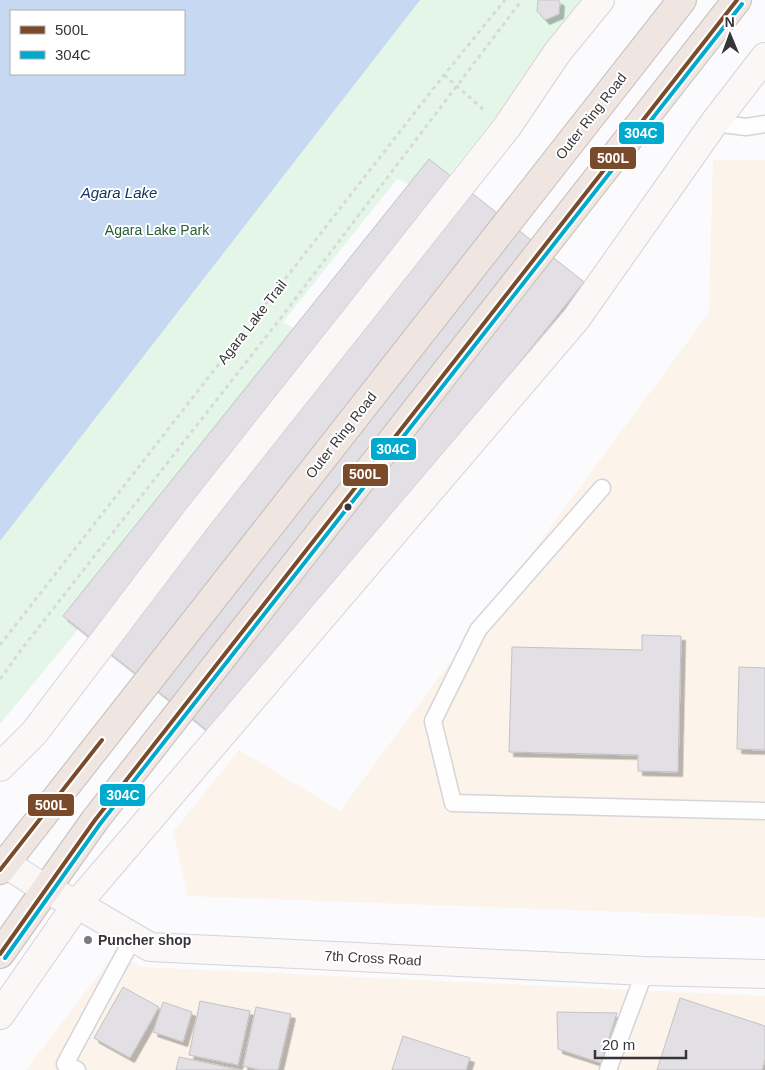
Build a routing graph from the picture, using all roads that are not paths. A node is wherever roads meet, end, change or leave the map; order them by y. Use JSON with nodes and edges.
{"nodes":[{"id":1,"x":600,"y":0,"type":"edge"},
{"id":2,"x":682,"y":0,"type":"edge"},
{"id":3,"x":737,"y":0,"type":"edge"},
{"id":4,"x":765,"y":57,"type":"edge"},
{"id":5,"x":714,"y":122,"type":"junction"},
{"id":6,"x":765,"y":124,"type":"edge"},
{"id":7,"x":602,"y":488,"type":"dead end"},
{"id":8,"x":0,"y":767,"type":"edge"},
{"id":9,"x":765,"y":811,"type":"edge"},
{"id":10,"x":2,"y":866,"type":"edge"},
{"id":11,"x":45,"y":889,"type":"junction"},
{"id":12,"x":77,"y":904,"type":"junction"},
{"id":13,"x":133,"y":938,"type":"junction"},
{"id":14,"x":0,"y":954,"type":"edge"},
{"id":15,"x":645,"y":971,"type":"junction"},
{"id":16,"x":765,"y":974,"type":"edge"},
{"id":17,"x":0,"y":1015,"type":"edge"},
{"id":18,"x":77,"y":1070,"type":"edge"},
{"id":19,"x":608,"y":1070,"type":"edge"}],
"edges":[{"from":1,"to":8,"type":"street"},
{"from":2,"to":10,"type":"highway","name":"Outer Ring Road"},
{"from":3,"to":11,"type":"highway"},
{"from":4,"to":5,"type":"street"},
{"from":5,"to":6,"type":"lane"},
{"from":5,"to":12,"type":"street"},
{"from":7,"to":9,"type":"lane"},
{"from":10,"to":11,"type":"street","name":"7th Cross Road"},
{"from":11,"to":12,"type":"street","name":"7th Cross Road"},
{"from":11,"to":14,"type":"highway"},
{"from":12,"to":13,"type":"street","name":"7th Cross Road"},
{"from":12,"to":17,"type":"street"},
{"from":13,"to":15,"type":"street","name":"7th Cross Road"},
{"from":13,"to":18,"type":"lane"},
{"from":15,"to":16,"type":"street","name":"7th Cross Road"},
{"from":15,"to":19,"type":"lane"}]}
